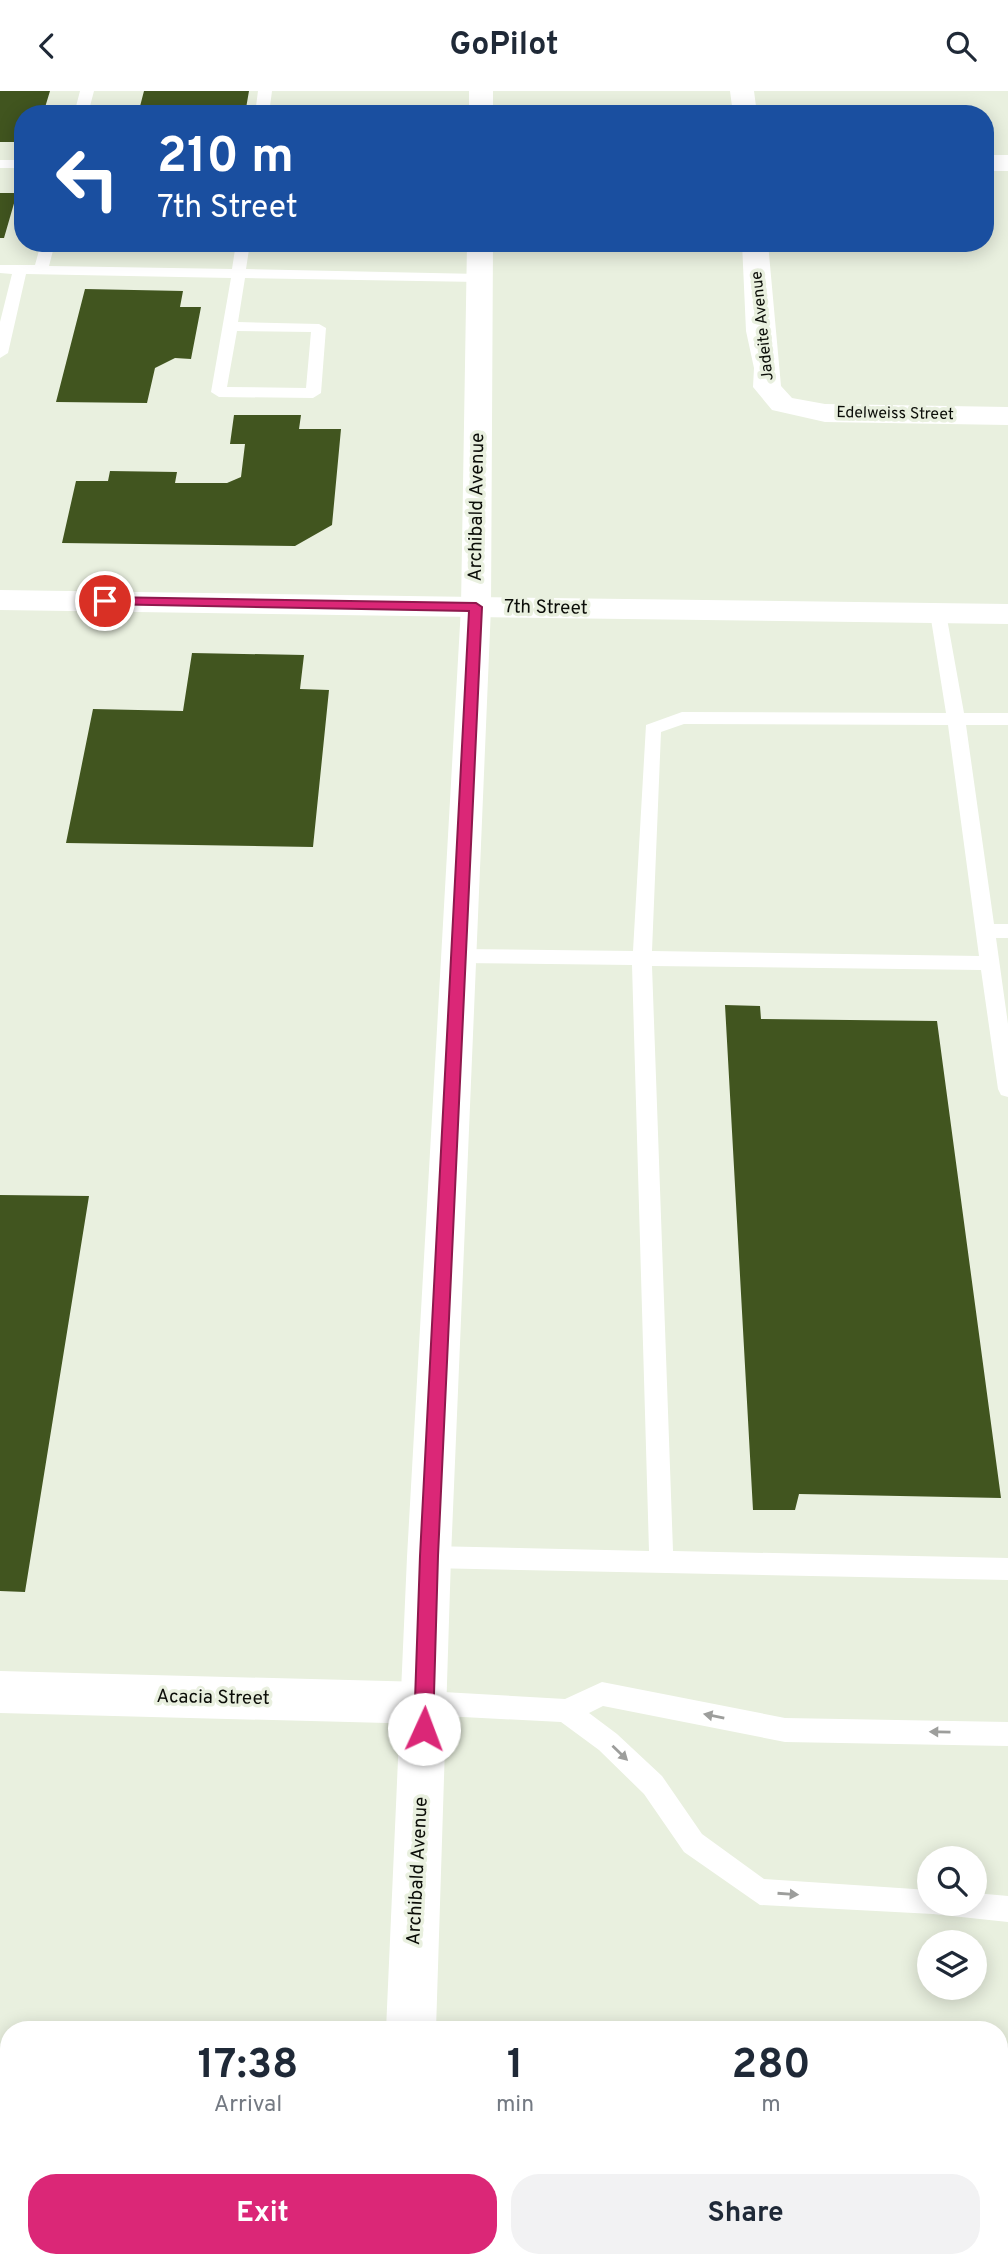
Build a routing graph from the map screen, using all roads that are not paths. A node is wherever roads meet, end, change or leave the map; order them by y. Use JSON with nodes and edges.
{"nodes":[{"id":1,"x":46,"y":252,"type":"edge"},
{"id":2,"x":242,"y":252,"type":"edge"},
{"id":3,"x":480,"y":252,"type":"edge"},
{"id":4,"x":756,"y":252,"type":"edge"},
{"id":5,"x":0,"y":269,"type":"edge"},
{"id":6,"x":20,"y":269,"type":"junction"},
{"id":7,"x":41,"y":269,"type":"junction"},
{"id":8,"x":239,"y":273,"type":"junction"},
{"id":9,"x":479,"y":278,"type":"junction"},
{"id":10,"x":230,"y":326,"type":"junction"},
{"id":11,"x":0,"y":353,"type":"edge"},
{"id":12,"x":782,"y":404,"type":"joint"},
{"id":13,"x":1008,"y":416,"type":"edge"},
{"id":14,"x":0,"y":600,"type":"edge"},
{"id":15,"x":476,"y":607,"type":"junction"},
{"id":16,"x":937,"y":613,"type":"junction"},
{"id":17,"x":1008,"y":614,"type":"edge"},
{"id":18,"x":958,"y":719,"type":"junction"},
{"id":19,"x":1008,"y":719,"type":"edge"},
{"id":20,"x":984,"y":931,"type":"junction"},
{"id":21,"x":1008,"y":931,"type":"edge"},
{"id":22,"x":458,"y":956,"type":"junction"},
{"id":23,"x":642,"y":959,"type":"junction"},
{"id":24,"x":988,"y":963,"type":"junction"},
{"id":25,"x":1008,"y":1089,"type":"edge"},
{"id":26,"x":429,"y":1556,"type":"junction"},
{"id":27,"x":662,"y":1562,"type":"junction"},
{"id":28,"x":1008,"y":1569,"type":"edge"},
{"id":29,"x":0,"y":1692,"type":"edge"},
{"id":30,"x":425,"y":1703,"type":"junction"},
{"id":31,"x":566,"y":1711,"type":"junction"},
{"id":32,"x":1008,"y":1734,"type":"edge"},
{"id":33,"x":917,"y":1902,"type":"edge"},
{"id":34,"x":987,"y":1907,"type":"edge"},
{"id":35,"x":1008,"y":1909,"type":"edge"},
{"id":36,"x":411,"y":2021,"type":"edge"}],
"edges":[{"from":1,"to":7,"type":"lane"},
{"from":2,"to":8,"type":"lane"},
{"from":3,"to":9,"type":"main road","name":"Archibald Avenue"},
{"from":4,"to":12,"type":"main road","name":"Jadeite Avenue"},
{"from":5,"to":6,"type":"lane"},
{"from":6,"to":7,"type":"lane"},
{"from":6,"to":11,"type":"lane"},
{"from":7,"to":8,"type":"lane"},
{"from":8,"to":9,"type":"lane"},
{"from":8,"to":10,"type":"lane"},
{"from":9,"to":15,"type":"main road","name":"Archibald Avenue"},
{"from":10,"to":10,"type":"lane"},
{"from":12,"to":13,"type":"main road","name":"Edelweiss Street"},
{"from":14,"to":15,"type":"main road","name":"7th Street"},
{"from":15,"to":16,"type":"main road","name":"7th Street"},
{"from":15,"to":22,"type":"main road","name":"Archibald Avenue"},
{"from":16,"to":17,"type":"main road","name":"7th Street"},
{"from":16,"to":18,"type":"lane"},
{"from":18,"to":19,"type":"lane"},
{"from":18,"to":20,"type":"lane"},
{"from":18,"to":23,"type":"lane"},
{"from":20,"to":21,"type":"lane"},
{"from":20,"to":24,"type":"lane"},
{"from":22,"to":23,"type":"lane"},
{"from":22,"to":26,"type":"main road","name":"Archibald Avenue"},
{"from":23,"to":24,"type":"lane"},
{"from":23,"to":27,"type":"lane"},
{"from":24,"to":25,"type":"lane"},
{"from":26,"to":27,"type":"lane"},
{"from":26,"to":30,"type":"main road","name":"Archibald Avenue"},
{"from":27,"to":28,"type":"lane"},
{"from":29,"to":30,"type":"main road","name":"Acacia Street"},
{"from":30,"to":31,"type":"lane"},
{"from":30,"to":36,"type":"main road","name":"Archibald Avenue"},
{"from":32,"to":31,"type":"lane","one_way":true},
{"from":31,"to":33,"type":"lane","one_way":true},
{"from":34,"to":35,"type":"lane"}]}
